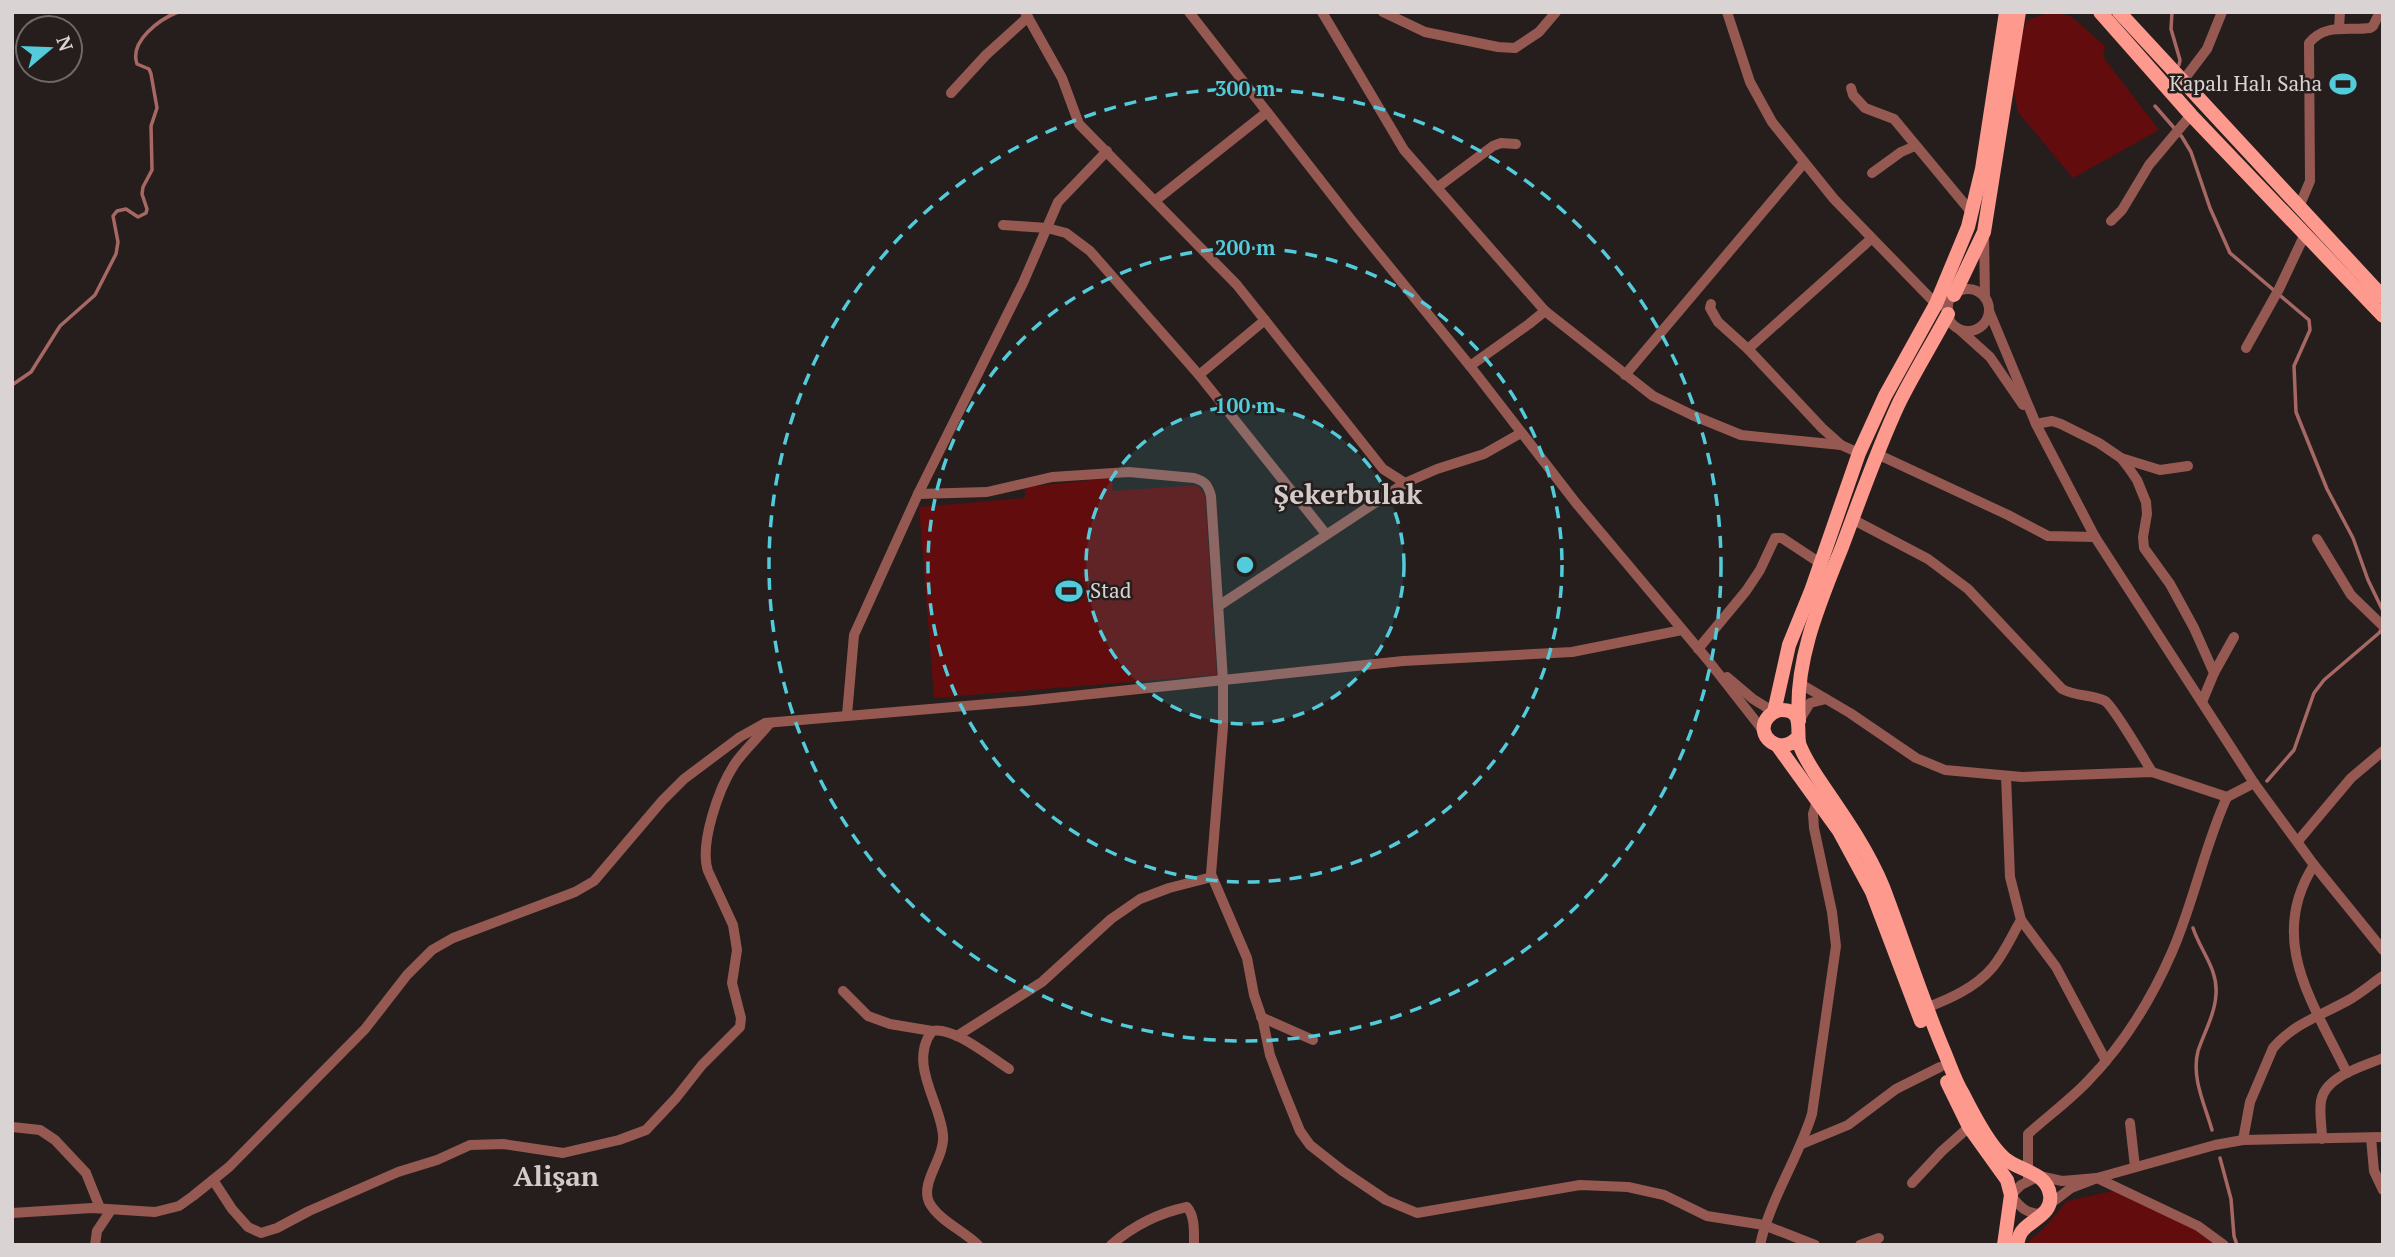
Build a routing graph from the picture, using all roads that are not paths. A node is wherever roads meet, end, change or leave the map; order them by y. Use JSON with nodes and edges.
{"nodes":[{"id":1,"x":1189,"y":12,"type":"edge"},
{"id":2,"x":1322,"y":12,"type":"edge"},
{"id":3,"x":1383,"y":12,"type":"edge"},
{"id":4,"x":1556,"y":12,"type":"edge"},
{"id":5,"x":1727,"y":12,"type":"edge"},
{"id":6,"x":2006,"y":12,"type":"edge"},
{"id":7,"x":2019,"y":12,"type":"edge"},
{"id":8,"x":2100,"y":12,"type":"edge"},
{"id":9,"x":2119,"y":12,"type":"edge"},
{"id":10,"x":2222,"y":12,"type":"edge"},
{"id":11,"x":2340,"y":12,"type":"edge"},
{"id":12,"x":2380,"y":12,"type":"edge"},
{"id":13,"x":1027,"y":15,"type":"edge"},
{"id":14,"x":2339,"y":28,"type":"junction"},
{"id":15,"x":2182,"y":82,"type":"junction"},
{"id":16,"x":1851,"y":88,"type":"dead end"},
{"id":17,"x":951,"y":93,"type":"dead end"},
{"id":18,"x":1267,"y":112,"type":"junction"},
{"id":19,"x":2191,"y":115,"type":"junction"},
{"id":20,"x":1516,"y":144,"type":"dead end"},
{"id":21,"x":1915,"y":146,"type":"junction"},
{"id":22,"x":1107,"y":151,"type":"junction"},
{"id":23,"x":1804,"y":163,"type":"junction"},
{"id":24,"x":1872,"y":173,"type":"dead end"},
{"id":25,"x":1438,"y":187,"type":"junction"},
{"id":26,"x":1156,"y":200,"type":"junction"},
{"id":27,"x":2299,"y":207,"type":"junction"},
{"id":28,"x":1972,"y":213,"type":"junction"},
{"id":29,"x":2111,"y":221,"type":"dead end"},
{"id":30,"x":1003,"y":225,"type":"dead end"},
{"id":31,"x":1046,"y":228,"type":"junction"},
{"id":32,"x":1984,"y":232,"type":"junction"},
{"id":33,"x":2305,"y":234,"type":"junction"},
{"id":34,"x":1871,"y":239,"type":"junction"},
{"id":35,"x":2383,"y":297,"type":"edge"},
{"id":36,"x":1985,"y":298,"type":"junction"},
{"id":37,"x":1711,"y":303,"type":"dead end"},
{"id":38,"x":1946,"y":305,"type":"junction"},
{"id":39,"x":1545,"y":311,"type":"junction"},
{"id":40,"x":1989,"y":311,"type":"junction"},
{"id":41,"x":2383,"y":316,"type":"edge"},
{"id":42,"x":1265,"y":320,"type":"junction"},
{"id":43,"x":1960,"y":330,"type":"junction"},
{"id":44,"x":2246,"y":348,"type":"dead end"},
{"id":45,"x":1748,"y":349,"type":"junction"},
{"id":46,"x":1470,"y":366,"type":"junction"},
{"id":47,"x":1199,"y":375,"type":"junction"},
{"id":48,"x":1625,"y":375,"type":"junction"},
{"id":49,"x":2036,"y":424,"type":"junction"},
{"id":50,"x":1521,"y":433,"type":"junction"},
{"id":51,"x":1841,"y":445,"type":"junction"},
{"id":52,"x":1859,"y":453,"type":"junction"},
{"id":53,"x":1877,"y":454,"type":"junction"},
{"id":54,"x":2121,"y":458,"type":"junction"},
{"id":55,"x":2188,"y":466,"type":"dead end"},
{"id":56,"x":1405,"y":483,"type":"junction"},
{"id":57,"x":918,"y":494,"type":"junction"},
{"id":58,"x":1852,"y":519,"type":"junction"},
{"id":59,"x":1326,"y":534,"type":"junction"},
{"id":60,"x":2095,"y":537,"type":"junction"},
{"id":61,"x":2317,"y":539,"type":"dead end"},
{"id":62,"x":1821,"y":563,"type":"junction"},
{"id":63,"x":1220,"y":604,"type":"junction"},
{"id":64,"x":2381,"y":624,"type":"edge"},
{"id":65,"x":1682,"y":630,"type":"junction"},
{"id":66,"x":2234,"y":637,"type":"dead end"},
{"id":67,"x":1698,"y":649,"type":"junction"},
{"id":68,"x":1707,"y":659,"type":"junction"},
{"id":69,"x":2214,"y":673,"type":"junction"},
{"id":70,"x":1223,"y":680,"type":"junction"},
{"id":71,"x":1800,"y":683,"type":"junction"},
{"id":72,"x":1826,"y":699,"type":"junction"},
{"id":73,"x":2202,"y":702,"type":"junction"},
{"id":74,"x":1774,"y":712,"type":"junction"},
{"id":75,"x":847,"y":715,"type":"junction"},
{"id":76,"x":1799,"y":721,"type":"junction"},
{"id":77,"x":770,"y":723,"type":"junction"},
{"id":78,"x":1765,"y":733,"type":"junction"},
{"id":79,"x":1797,"y":738,"type":"junction"},
{"id":80,"x":1777,"y":745,"type":"junction"},
{"id":81,"x":2383,"y":751,"type":"edge"},
{"id":82,"x":2152,"y":772,"type":"junction"},
{"id":83,"x":2006,"y":776,"type":"junction"},
{"id":84,"x":2254,"y":783,"type":"junction"},
{"id":85,"x":2227,"y":797,"type":"junction"},
{"id":86,"x":1816,"y":801,"type":"junction"},
{"id":87,"x":2298,"y":841,"type":"junction"},
{"id":88,"x":2314,"y":865,"type":"junction"},
{"id":89,"x":1212,"y":877,"type":"junction"},
{"id":90,"x":2021,"y":919,"type":"junction"},
{"id":91,"x":2383,"y":950,"type":"edge"},
{"id":92,"x":2383,"y":976,"type":"edge"},
{"id":93,"x":843,"y":990,"type":"dead end"},
{"id":94,"x":1926,"y":1009,"type":"junction"},
{"id":95,"x":2319,"y":1014,"type":"junction"},
{"id":96,"x":1262,"y":1017,"type":"junction"},
{"id":97,"x":932,"y":1031,"type":"junction"},
{"id":98,"x":957,"y":1036,"type":"junction"},
{"id":99,"x":1313,"y":1040,"type":"dead end"},
{"id":100,"x":2383,"y":1058,"type":"edge"},
{"id":101,"x":2106,"y":1061,"type":"junction"},
{"id":102,"x":1940,"y":1067,"type":"junction"},
{"id":103,"x":1009,"y":1069,"type":"dead end"},
{"id":104,"x":2347,"y":1073,"type":"junction"},
{"id":105,"x":2130,"y":1123,"type":"dead end"},
{"id":106,"x":12,"y":1127,"type":"edge"},
{"id":107,"x":1969,"y":1127,"type":"junction"},
{"id":108,"x":2383,"y":1137,"type":"edge"},
{"id":109,"x":2371,"y":1138,"type":"junction"},
{"id":110,"x":2322,"y":1139,"type":"junction"},
{"id":111,"x":2243,"y":1140,"type":"junction"},
{"id":112,"x":1802,"y":1144,"type":"junction"},
{"id":113,"x":2135,"y":1167,"type":"junction"},
{"id":114,"x":2032,"y":1176,"type":"junction"},
{"id":115,"x":2097,"y":1178,"type":"junction"},
{"id":116,"x":213,"y":1180,"type":"junction"},
{"id":117,"x":1912,"y":1183,"type":"dead end"},
{"id":118,"x":2383,"y":1190,"type":"edge"},
{"id":119,"x":2011,"y":1195,"type":"junction"},
{"id":120,"x":106,"y":1209,"type":"junction"},
{"id":121,"x":2047,"y":1209,"type":"junction"},
{"id":122,"x":12,"y":1213,"type":"edge"},
{"id":123,"x":1764,"y":1225,"type":"junction"},
{"id":124,"x":1879,"y":1238,"type":"dead end"},
{"id":125,"x":95,"y":1245,"type":"edge"},
{"id":126,"x":978,"y":1245,"type":"edge"},
{"id":127,"x":1111,"y":1245,"type":"edge"},
{"id":128,"x":1194,"y":1245,"type":"edge"},
{"id":129,"x":1760,"y":1245,"type":"edge"},
{"id":130,"x":1815,"y":1245,"type":"edge"},
{"id":131,"x":1860,"y":1245,"type":"edge"},
{"id":132,"x":2004,"y":1245,"type":"edge"},
{"id":133,"x":2017,"y":1245,"type":"edge"},
{"id":134,"x":2224,"y":1245,"type":"edge"}],
"edges":[{"from":1,"to":18,"type":"street"},
{"from":2,"to":25,"type":"street"},
{"from":3,"to":4,"type":"street"},
{"from":5,"to":23,"type":"street"},
{"from":6,"to":28,"type":"main road"},
{"from":7,"to":32,"type":"main road"},
{"from":8,"to":19,"type":"main road"},
{"from":9,"to":15,"type":"main road"},
{"from":10,"to":15,"type":"street"},
{"from":11,"to":14,"type":"street"},
{"from":12,"to":14,"type":"street"},
{"from":13,"to":17,"type":"street"},
{"from":13,"to":22,"type":"street"},
{"from":14,"to":27,"type":"street"},
{"from":15,"to":27,"type":"main road"},
{"from":16,"to":21,"type":"street"},
{"from":18,"to":26,"type":"street"},
{"from":18,"to":46,"type":"street"},
{"from":19,"to":29,"type":"street"},
{"from":19,"to":33,"type":"main road"},
{"from":20,"to":25,"type":"street"},
{"from":21,"to":24,"type":"street"},
{"from":21,"to":28,"type":"street"},
{"from":22,"to":26,"type":"street"},
{"from":22,"to":31,"type":"street"},
{"from":23,"to":34,"type":"street"},
{"from":23,"to":48,"type":"street"},
{"from":25,"to":39,"type":"street"},
{"from":26,"to":42,"type":"street"},
{"from":27,"to":35,"type":"main road"},
{"from":28,"to":38,"type":"main road"},
{"from":30,"to":31,"type":"street"},
{"from":31,"to":47,"type":"street"},
{"from":31,"to":57,"type":"street"},
{"from":32,"to":36,"type":"street"},
{"from":32,"to":38,"type":"main road"},
{"from":33,"to":41,"type":"main road"},
{"from":33,"to":44,"type":"street"},
{"from":34,"to":38,"type":"street"},
{"from":34,"to":45,"type":"street"},
{"from":36,"to":38,"type":"street"},
{"from":36,"to":40,"type":"street"},
{"from":37,"to":45,"type":"street"},
{"from":38,"to":43,"type":"street"},
{"from":38,"to":52,"type":"main road"},
{"from":38,"to":53,"type":"main road"},
{"from":39,"to":46,"type":"street"},
{"from":39,"to":48,"type":"street"},
{"from":40,"to":43,"type":"street"},
{"from":40,"to":49,"type":"street"},
{"from":42,"to":47,"type":"street"},
{"from":42,"to":56,"type":"street"},
{"from":43,"to":49,"type":"street"},
{"from":45,"to":51,"type":"street"},
{"from":46,"to":50,"type":"street"},
{"from":47,"to":59,"type":"street"},
{"from":48,"to":51,"type":"street"},
{"from":49,"to":54,"type":"street"},
{"from":49,"to":60,"type":"street"},
{"from":50,"to":56,"type":"street"},
{"from":50,"to":65,"type":"street"},
{"from":51,"to":52,"type":"street"},
{"from":52,"to":62,"type":"main road"},
{"from":53,"to":58,"type":"main road"},
{"from":53,"to":60,"type":"street"},
{"from":54,"to":55,"type":"street"},
{"from":54,"to":69,"type":"street"},
{"from":56,"to":59,"type":"street"},
{"from":57,"to":63,"type":"street"},
{"from":57,"to":75,"type":"street"},
{"from":58,"to":71,"type":"main road"},
{"from":58,"to":82,"type":"street"},
{"from":59,"to":63,"type":"street"},
{"from":60,"to":73,"type":"street"},
{"from":61,"to":64,"type":"street"},
{"from":62,"to":67,"type":"street"},
{"from":62,"to":74,"type":"main road"},
{"from":63,"to":70,"type":"street"},
{"from":65,"to":67,"type":"street"},
{"from":65,"to":70,"type":"street"},
{"from":66,"to":69,"type":"street"},
{"from":67,"to":68,"type":"street"},
{"from":68,"to":74,"type":"street"},
{"from":68,"to":78,"type":"street"},
{"from":69,"to":73,"type":"street"},
{"from":70,"to":75,"type":"street"},
{"from":70,"to":89,"type":"street"},
{"from":71,"to":72,"type":"street"},
{"from":71,"to":76,"type":"main road"},
{"from":72,"to":76,"type":"street"},
{"from":72,"to":83,"type":"street"},
{"from":73,"to":84,"type":"street"},
{"from":74,"to":76,"type":"main road"},
{"from":74,"to":78,"type":"main road"},
{"from":75,"to":77,"type":"street"},
{"from":76,"to":79,"type":"main road"},
{"from":77,"to":116,"type":"street"},
{"from":77,"to":116,"type":"street"},
{"from":78,"to":80,"type":"main road"},
{"from":79,"to":80,"type":"main road"},
{"from":79,"to":94,"type":"main road"},
{"from":80,"to":86,"type":"main road"},
{"from":81,"to":87,"type":"street"},
{"from":82,"to":83,"type":"street"},
{"from":82,"to":85,"type":"street"},
{"from":83,"to":90,"type":"street"},
{"from":84,"to":85,"type":"street"},
{"from":84,"to":87,"type":"street"},
{"from":85,"to":101,"type":"street"},
{"from":86,"to":102,"type":"main road"},
{"from":86,"to":112,"type":"street"},
{"from":87,"to":88,"type":"street"},
{"from":88,"to":91,"type":"street"},
{"from":88,"to":95,"type":"street"},
{"from":89,"to":96,"type":"street"},
{"from":89,"to":98,"type":"street"},
{"from":90,"to":94,"type":"street"},
{"from":90,"to":101,"type":"street"},
{"from":92,"to":95,"type":"street"},
{"from":93,"to":97,"type":"street"},
{"from":94,"to":114,"type":"main road"},
{"from":95,"to":104,"type":"street"},
{"from":95,"to":111,"type":"street"},
{"from":96,"to":99,"type":"street"},
{"from":96,"to":123,"type":"street"},
{"from":97,"to":98,"type":"street"},
{"from":97,"to":126,"type":"street"},
{"from":98,"to":103,"type":"street"},
{"from":100,"to":104,"type":"street"},
{"from":101,"to":114,"type":"street"},
{"from":102,"to":107,"type":"main road"},
{"from":102,"to":112,"type":"street"},
{"from":104,"to":110,"type":"street"},
{"from":105,"to":113,"type":"street"},
{"from":106,"to":120,"type":"street"},
{"from":107,"to":117,"type":"street"},
{"from":107,"to":119,"type":"main road"},
{"from":108,"to":109,"type":"street"},
{"from":109,"to":110,"type":"street"},
{"from":109,"to":118,"type":"street"},
{"from":110,"to":111,"type":"street"},
{"from":111,"to":113,"type":"street"},
{"from":112,"to":123,"type":"street"},
{"from":113,"to":115,"type":"street"},
{"from":114,"to":115,"type":"street"},
{"from":114,"to":119,"type":"street"},
{"from":114,"to":121,"type":"main road"},
{"from":115,"to":121,"type":"street"},
{"from":115,"to":134,"type":"street"},
{"from":116,"to":120,"type":"street"},
{"from":119,"to":121,"type":"street"},
{"from":119,"to":132,"type":"main road"},
{"from":120,"to":122,"type":"street"},
{"from":120,"to":125,"type":"street"},
{"from":121,"to":133,"type":"main road"},
{"from":123,"to":129,"type":"street"},
{"from":123,"to":130,"type":"street"},
{"from":124,"to":131,"type":"street"},
{"from":127,"to":128,"type":"street"}]}
